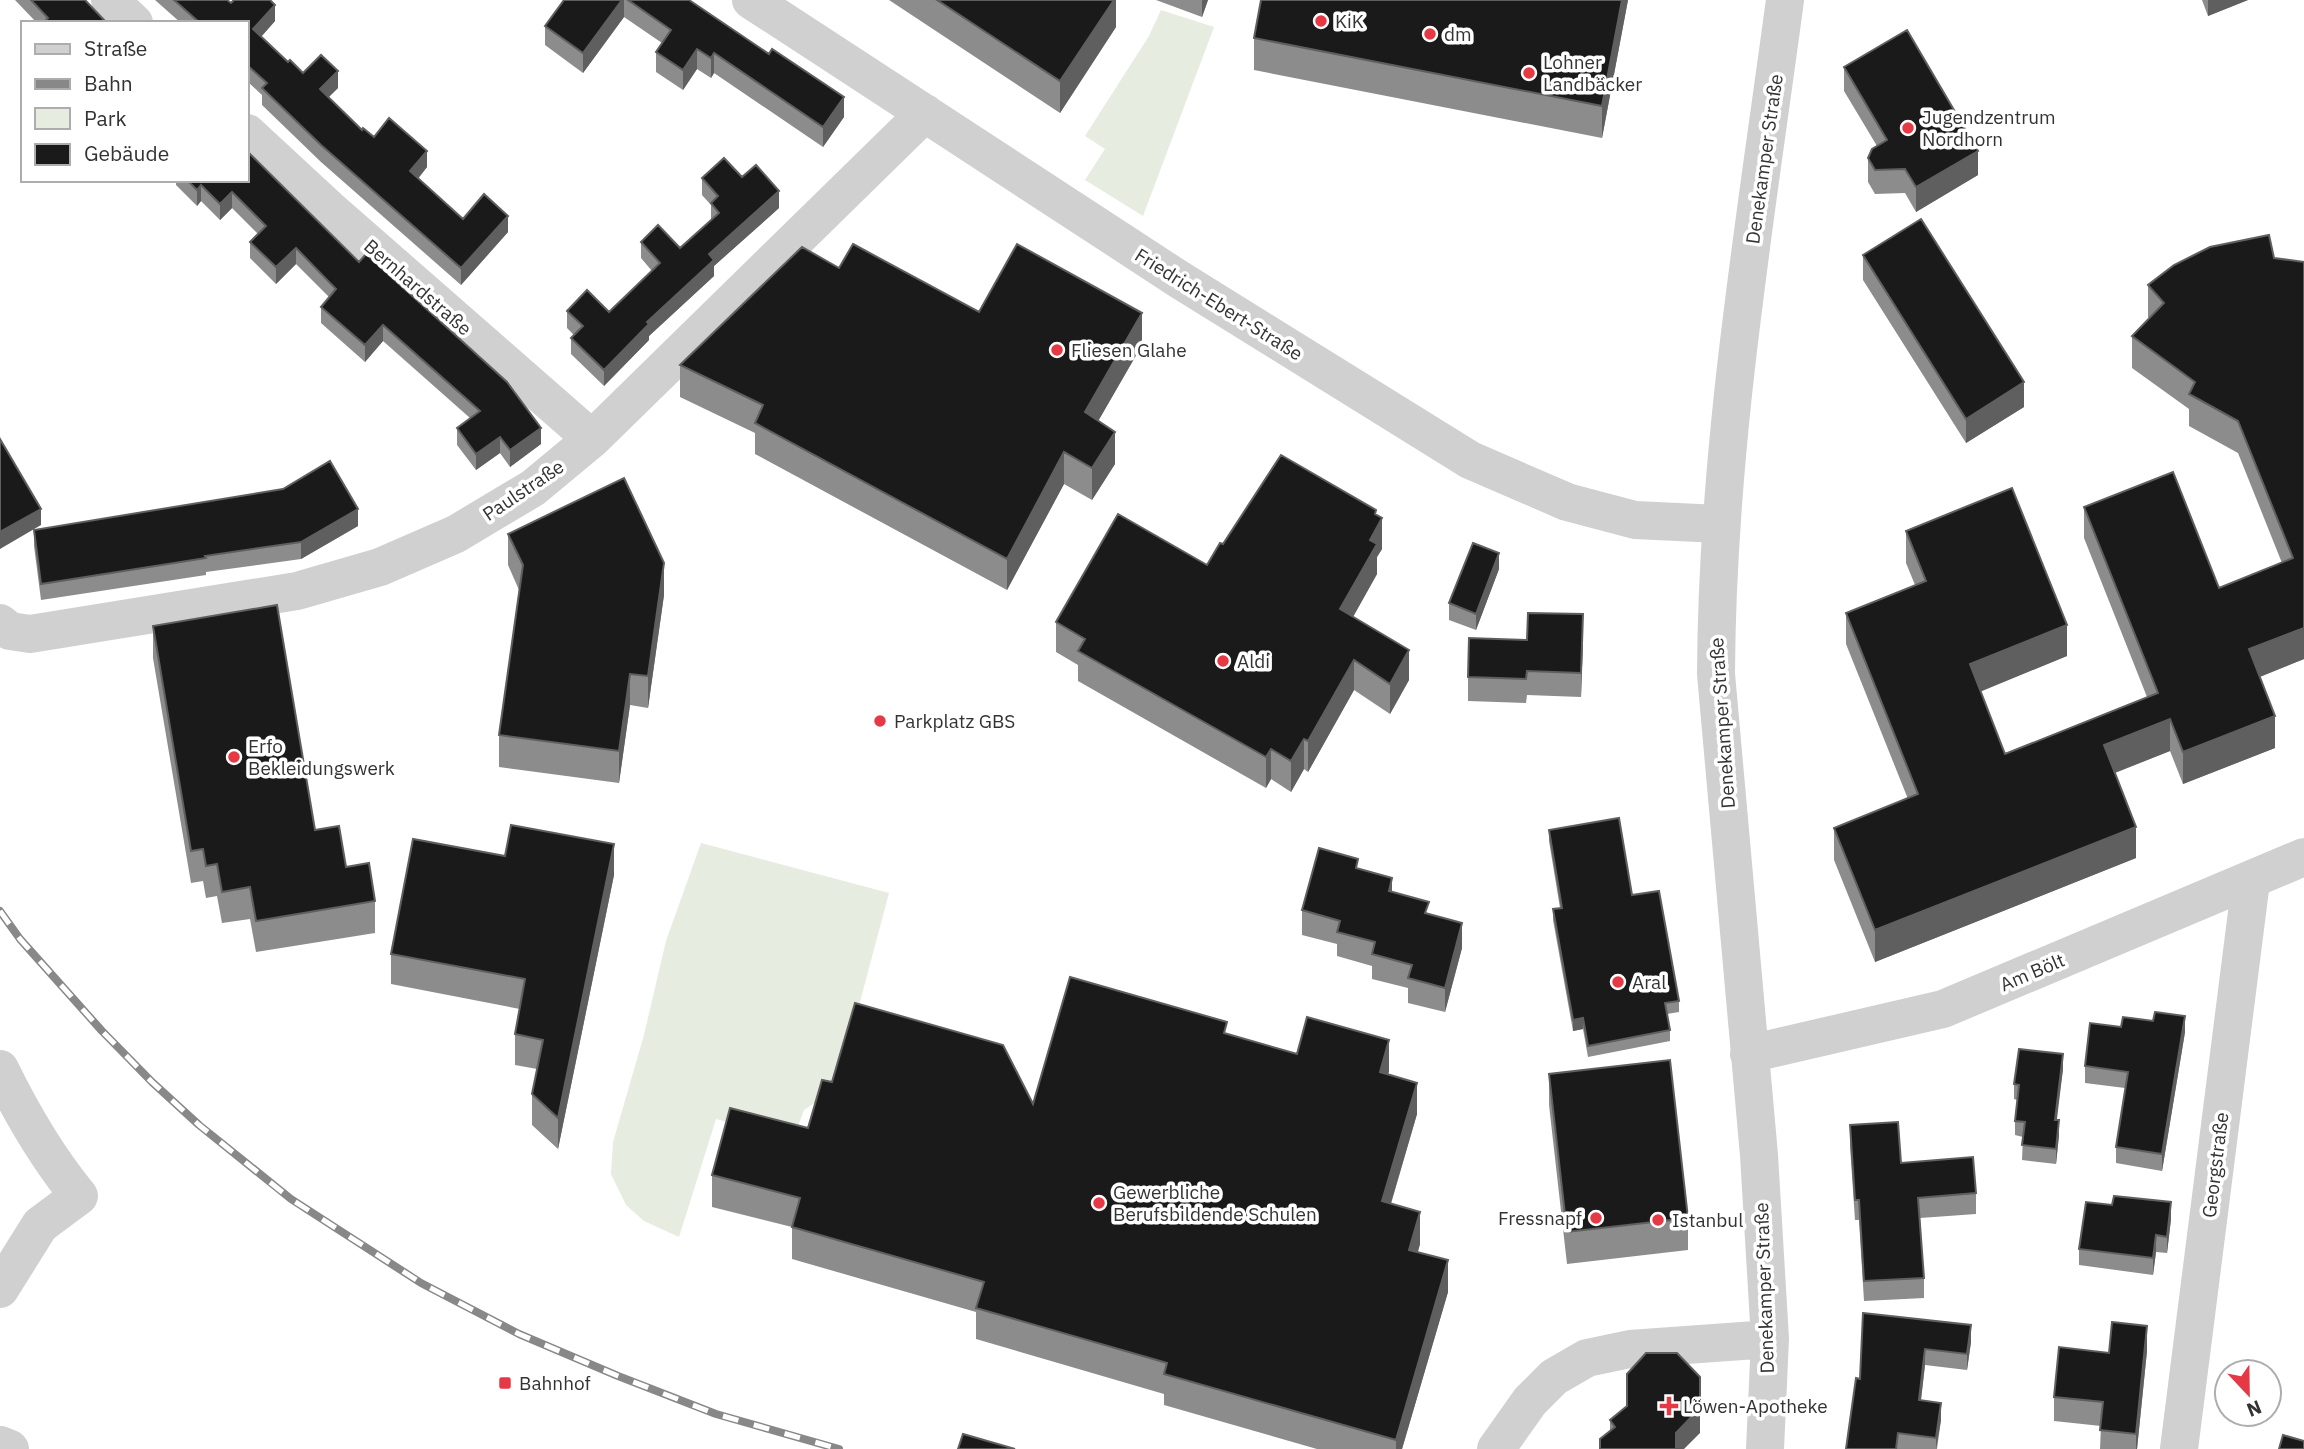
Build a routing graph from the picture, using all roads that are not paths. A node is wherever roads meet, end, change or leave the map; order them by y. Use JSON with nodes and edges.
{"nodes":[{"id":1,"x":110,"y":0,"type":"edge"},
{"id":2,"x":751,"y":0,"type":"edge"},
{"id":3,"x":1785,"y":0,"type":"edge"},
{"id":4,"x":132,"y":21,"type":"edge"},
{"id":5,"x":925,"y":113,"type":"junction"},
{"id":6,"x":248,"y":134,"type":"edge"},
{"id":7,"x":592,"y":439,"type":"junction"},
{"id":8,"x":1720,"y":524,"type":"junction"},
{"id":9,"x":0,"y":623,"type":"edge"},
{"id":10,"x":2304,"y":857,"type":"edge"},
{"id":11,"x":2251,"y":881,"type":"junction"},
{"id":12,"x":1749,"y":1054,"type":"junction"},
{"id":13,"x":0,"y":1069,"type":"edge"},
{"id":14,"x":0,"y":1289,"type":"edge"},
{"id":15,"x":1770,"y":1339,"type":"junction"},
{"id":16,"x":0,"y":1445,"type":"edge"},
{"id":17,"x":10,"y":1449,"type":"edge"},
{"id":18,"x":1496,"y":1449,"type":"edge"},
{"id":19,"x":1765,"y":1449,"type":"edge"},
{"id":20,"x":2179,"y":1449,"type":"edge"}],
"edges":[{"from":1,"to":4,"type":"street"},
{"from":2,"to":5,"type":"street","name":"Friedrich-Ebert-Straße"},
{"from":3,"to":8,"type":"street","name":"Denekamper Straße"},
{"from":5,"to":7,"type":"street","name":"Paulstraße"},
{"from":5,"to":8,"type":"street","name":"Friedrich-Ebert-Straße"},
{"from":6,"to":7,"type":"street","name":"Bernhardstraße"},
{"from":7,"to":9,"type":"street","name":"Paulstraße"},
{"from":8,"to":12,"type":"street","name":"Denekamper Straße"},
{"from":10,"to":11,"type":"street","name":"Am Bölt"},
{"from":11,"to":12,"type":"street","name":"Am Bölt"},
{"from":11,"to":20,"type":"street","name":"Georgstraße"},
{"from":12,"to":15,"type":"street","name":"Denekamper Straße"},
{"from":13,"to":14,"type":"street"},
{"from":15,"to":18,"type":"street"},
{"from":15,"to":19,"type":"street","name":"Denekamper Straße"},
{"from":16,"to":17,"type":"street"}]}
